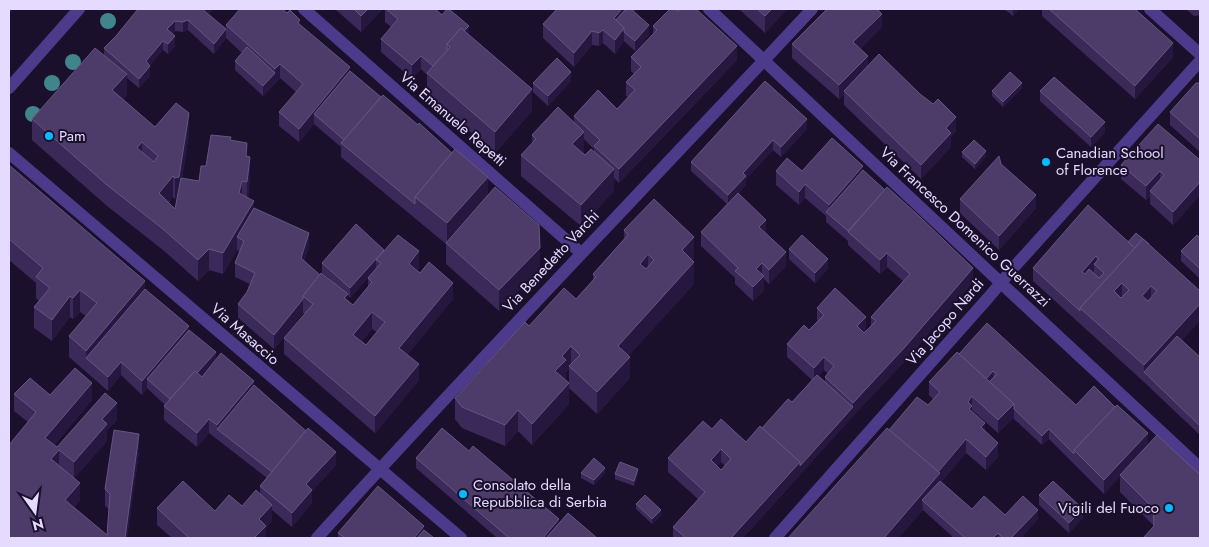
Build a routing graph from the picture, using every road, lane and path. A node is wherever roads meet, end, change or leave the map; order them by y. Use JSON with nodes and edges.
{"nodes":[{"id":1,"x":79,"y":9,"type":"edge"},
{"id":2,"x":304,"y":9,"type":"edge"},
{"id":3,"x":708,"y":9,"type":"edge"},
{"id":4,"x":812,"y":9,"type":"edge"},
{"id":5,"x":1150,"y":9,"type":"edge"},
{"id":6,"x":1200,"y":54,"type":"edge"},
{"id":7,"x":764,"y":60,"type":"junction"},
{"id":8,"x":1200,"y":61,"type":"edge"},
{"id":9,"x":9,"y":88,"type":"edge"},
{"id":10,"x":9,"y":153,"type":"edge"},
{"id":11,"x":581,"y":253,"type":"junction"},
{"id":12,"x":1001,"y":283,"type":"junction"},
{"id":13,"x":1200,"y":468,"type":"edge"},
{"id":14,"x":380,"y":469,"type":"junction"},
{"id":15,"x":317,"y":538,"type":"edge"},
{"id":16,"x":461,"y":538,"type":"edge"},
{"id":17,"x":775,"y":538,"type":"edge"}],
"edges":[{"from":1,"to":9,"type":"street"},
{"from":2,"to":11,"type":"street","name":"Via Emanuele Repetti"},
{"from":3,"to":7,"type":"street","name":"Via Francesco Domenico Guerrazzi"},
{"from":4,"to":7,"type":"street","name":"Via Benedetto Varchi"},
{"from":5,"to":6,"type":"street"},
{"from":7,"to":11,"type":"street","name":"Via Benedetto Varchi"},
{"from":7,"to":12,"type":"street","name":"Via Francesco Domenico Guerrazzi"},
{"from":8,"to":12,"type":"street","name":"Via Jacopo Nardi"},
{"from":10,"to":14,"type":"street","name":"Via Masaccio"},
{"from":11,"to":14,"type":"street","name":"Via Benedetto Varchi"},
{"from":12,"to":13,"type":"street","name":"Via Francesco Domenico Guerrazzi"},
{"from":12,"to":17,"type":"street","name":"Via Jacopo Nardi"},
{"from":14,"to":15,"type":"street","name":"Via Benedetto Varchi"},
{"from":14,"to":16,"type":"street","name":"Via Masaccio"}]}
